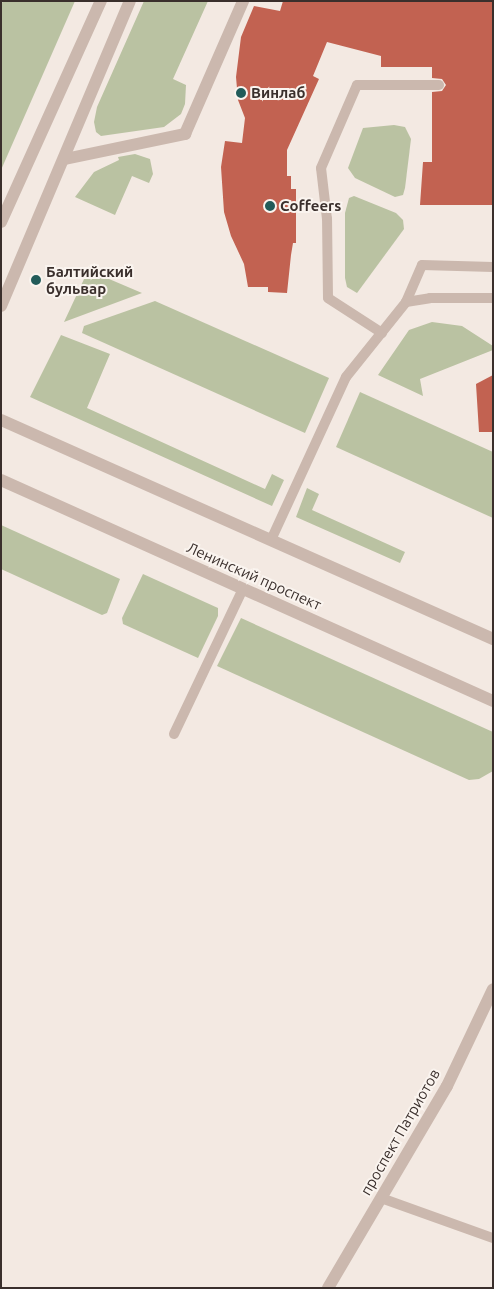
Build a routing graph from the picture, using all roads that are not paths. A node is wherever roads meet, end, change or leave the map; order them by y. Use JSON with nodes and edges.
{"nodes":[{"id":1,"x":101,"y":1,"type":"edge"},
{"id":2,"x":130,"y":1,"type":"edge"},
{"id":3,"x":243,"y":1,"type":"edge"},
{"id":4,"x":439,"y":85,"type":"dead end"},
{"id":5,"x":65,"y":159,"type":"junction"},
{"id":6,"x":1,"y":222,"type":"edge"},
{"id":7,"x":493,"y":266,"type":"edge"},
{"id":8,"x":493,"y":298,"type":"edge"},
{"id":9,"x":406,"y":302,"type":"junction"},
{"id":10,"x":1,"y":306,"type":"edge"},
{"id":11,"x":382,"y":333,"type":"junction"},
{"id":12,"x":1,"y":420,"type":"edge"},
{"id":13,"x":1,"y":480,"type":"edge"},
{"id":14,"x":271,"y":540,"type":"junction"},
{"id":15,"x":242,"y":589,"type":"junction"},
{"id":16,"x":493,"y":639,"type":"edge"},
{"id":17,"x":493,"y":701,"type":"edge"},
{"id":18,"x":174,"y":734,"type":"dead end"},
{"id":19,"x":493,"y":988,"type":"edge"},
{"id":20,"x":381,"y":1198,"type":"junction"},
{"id":21,"x":493,"y":1238,"type":"edge"},
{"id":22,"x":328,"y":1288,"type":"edge"}],
"edges":[{"from":1,"to":6,"type":"street"},
{"from":2,"to":5,"type":"street"},
{"from":3,"to":5,"type":"street"},
{"from":4,"to":11,"type":"lane"},
{"from":5,"to":10,"type":"street"},
{"from":7,"to":9,"type":"lane"},
{"from":8,"to":9,"type":"lane"},
{"from":9,"to":11,"type":"lane"},
{"from":11,"to":14,"type":"lane"},
{"from":12,"to":14,"type":"street"},
{"from":13,"to":15,"type":"street","name":"Ленинский проспект"},
{"from":14,"to":16,"type":"street"},
{"from":15,"to":17,"type":"street","name":"Ленинский проспект"},
{"from":15,"to":18,"type":"lane"},
{"from":19,"to":20,"type":"street","name":"проспект Патриотов"},
{"from":20,"to":21,"type":"lane"},
{"from":20,"to":22,"type":"street","name":"проспект Патриотов"}]}
